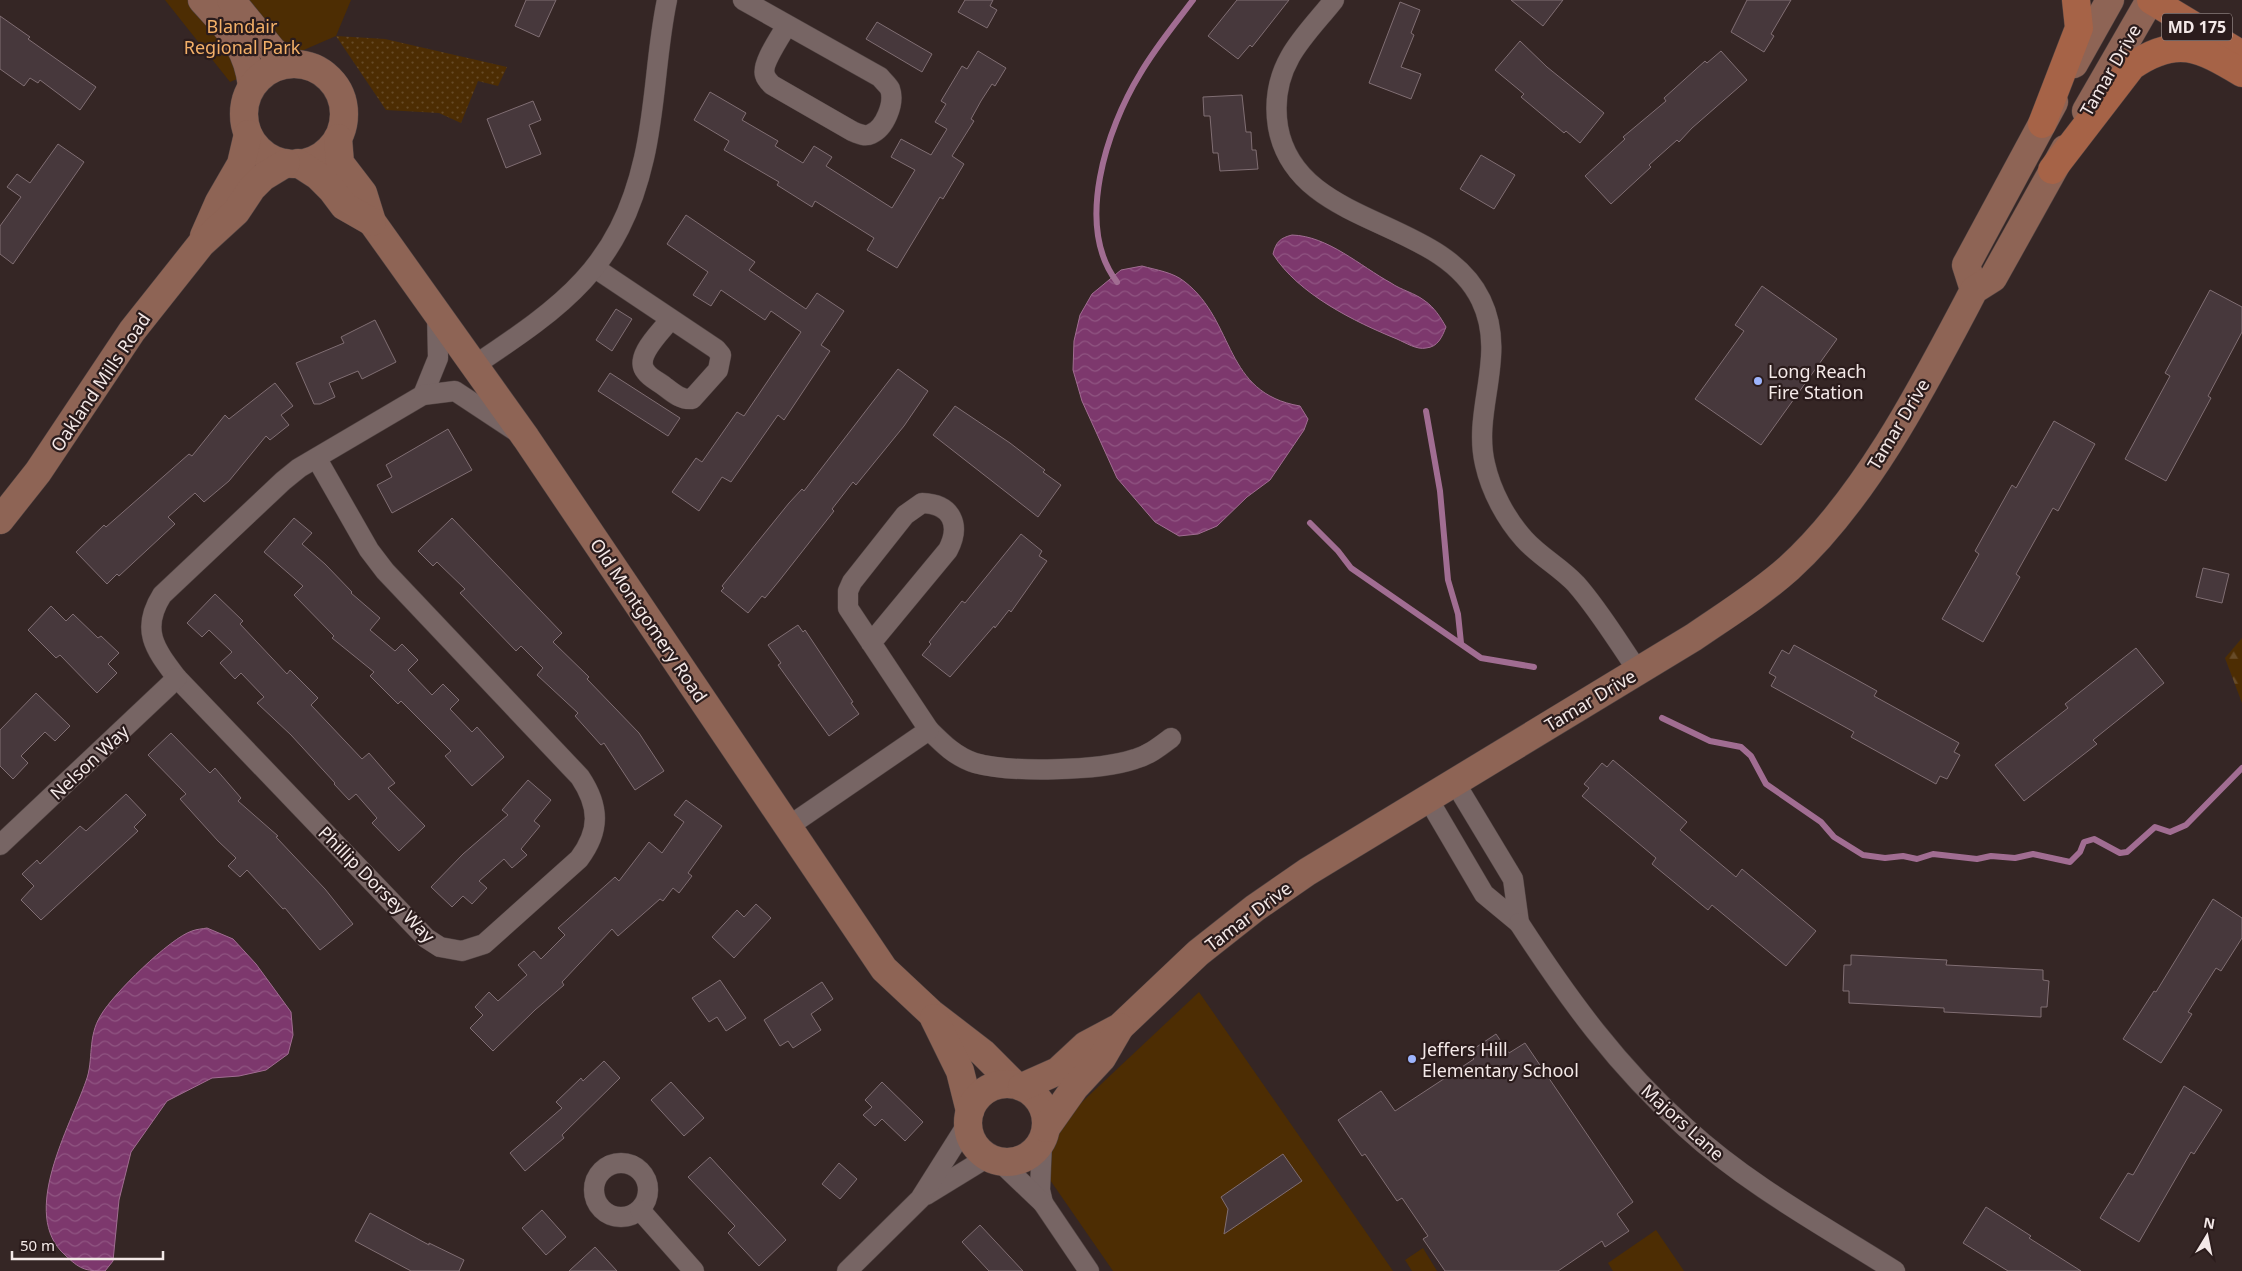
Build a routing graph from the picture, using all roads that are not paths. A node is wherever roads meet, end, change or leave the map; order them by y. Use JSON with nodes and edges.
{"nodes":[{"id":1,"x":202,"y":0,"type":"edge"},
{"id":2,"x":231,"y":0,"type":"edge"},
{"id":3,"x":667,"y":0,"type":"edge"},
{"id":4,"x":743,"y":0,"type":"edge"},
{"id":5,"x":1334,"y":0,"type":"edge"},
{"id":6,"x":2076,"y":0,"type":"edge"},
{"id":7,"x":2110,"y":0,"type":"edge"},
{"id":8,"x":2151,"y":0,"type":"edge"},
{"id":9,"x":787,"y":25,"type":"junction"},
{"id":10,"x":2242,"y":55,"type":"edge"},
{"id":11,"x":288,"y":64,"type":"junction"},
{"id":12,"x":2242,"y":73,"type":"edge"},
{"id":13,"x":252,"y":86,"type":"junction"},
{"id":14,"x":2042,"y":124,"type":"junction"},
{"id":15,"x":248,"y":134,"type":"junction"},
{"id":16,"x":338,"y":138,"type":"junction"},
{"id":17,"x":292,"y":163,"type":"junction"},
{"id":18,"x":2052,"y":170,"type":"junction"},
{"id":19,"x":372,"y":222,"type":"junction"},
{"id":20,"x":201,"y":244,"type":"junction"},
{"id":21,"x":595,"y":268,"type":"junction"},
{"id":22,"x":1974,"y":290,"type":"junction"},
{"id":23,"x":437,"y":310,"type":"junction"},
{"id":24,"x":670,"y":320,"type":"dead end"},
{"id":25,"x":475,"y":365,"type":"junction"},
{"id":26,"x":423,"y":395,"type":"junction"},
{"id":27,"x":526,"y":438,"type":"junction"},
{"id":28,"x":317,"y":459,"type":"junction"},
{"id":29,"x":0,"y":520,"type":"edge"},
{"id":30,"x":871,"y":643,"type":"junction"},
{"id":31,"x":1638,"y":671,"type":"junction"},
{"id":32,"x":177,"y":678,"type":"junction"},
{"id":33,"x":929,"y":730,"type":"junction"},
{"id":34,"x":1171,"y":738,"type":"dead end"},
{"id":35,"x":1454,"y":781,"type":"junction"},
{"id":36,"x":1427,"y":797,"type":"junction"},
{"id":37,"x":789,"y":826,"type":"junction"},
{"id":38,"x":0,"y":845,"type":"edge"},
{"id":39,"x":1519,"y":923,"type":"junction"},
{"id":40,"x":931,"y":1012,"type":"junction"},
{"id":41,"x":1120,"y":1027,"type":"junction"},
{"id":42,"x":1018,"y":1085,"type":"junction"},
{"id":43,"x":969,"y":1117,"type":"junction"},
{"id":44,"x":1044,"y":1134,"type":"junction"},
{"id":45,"x":993,"y":1159,"type":"junction"},
{"id":46,"x":920,"y":1199,"type":"junction"},
{"id":47,"x":1043,"y":1203,"type":"junction"},
{"id":48,"x":640,"y":1210,"type":"dead end"},
{"id":49,"x":694,"y":1271,"type":"edge"},
{"id":50,"x":847,"y":1271,"type":"edge"},
{"id":51,"x":1089,"y":1271,"type":"edge"},
{"id":52,"x":1895,"y":1271,"type":"edge"}],
"edges":[{"from":1,"to":13,"type":"street"},
{"from":2,"to":11,"type":"street"},
{"from":3,"to":21,"type":"street"},
{"from":4,"to":9,"type":"street"},
{"from":5,"to":31,"type":"street"},
{"from":6,"to":14,"type":"main road"},
{"from":7,"to":14,"type":"street","name":"Tamar Drive"},
{"from":8,"to":10,"type":"main road","number":"MD 175"},
{"from":8,"to":18,"type":"street","name":"Tamar Drive"},
{"from":9,"to":9,"type":"street"},
{"from":11,"to":13,"type":"street"},
{"from":11,"to":16,"type":"street"},
{"from":12,"to":18,"type":"main road"},
{"from":13,"to":15,"type":"street"},
{"from":14,"to":22,"type":"street","name":"Tamar Drive"},
{"from":15,"to":17,"type":"street"},
{"from":15,"to":20,"type":"street","name":"Oakland Mills Road"},
{"from":16,"to":17,"type":"street"},
{"from":16,"to":19,"type":"street","name":"Old Montgomery Road"},
{"from":17,"to":19,"type":"street","name":"Old Montgomery Road"},
{"from":17,"to":20,"type":"street","name":"Oakland Mills Road"},
{"from":18,"to":22,"type":"street","name":"Tamar Drive"},
{"from":19,"to":23,"type":"street","name":"Old Montgomery Road"},
{"from":20,"to":29,"type":"street","name":"Oakland Mills Road"},
{"from":21,"to":24,"type":"street"},
{"from":21,"to":25,"type":"street"},
{"from":22,"to":31,"type":"street","name":"Tamar Drive"},
{"from":23,"to":25,"type":"street","name":"Old Montgomery Road"},
{"from":23,"to":26,"type":"street"},
{"from":25,"to":27,"type":"street","name":"Old Montgomery Road"},
{"from":26,"to":27,"type":"street","name":"Phillip Dorsey Way"},
{"from":26,"to":28,"type":"street","name":"Phillip Dorsey Way"},
{"from":27,"to":37,"type":"street","name":"Old Montgomery Road"},
{"from":28,"to":32,"type":"street","name":"Phillip Dorsey Way"},
{"from":28,"to":32,"type":"street","name":"Phillip Dorsey Way"},
{"from":30,"to":30,"type":"street"},
{"from":30,"to":33,"type":"street"},
{"from":31,"to":35,"type":"street","name":"Tamar Drive"},
{"from":32,"to":38,"type":"street","name":"Nelson Way"},
{"from":33,"to":34,"type":"street"},
{"from":33,"to":37,"type":"street"},
{"from":35,"to":36,"type":"street","name":"Tamar Drive"},
{"from":35,"to":39,"type":"street","name":"Majors Lane"},
{"from":36,"to":39,"type":"street","name":"Majors Lane"},
{"from":36,"to":41,"type":"street","name":"Tamar Drive"},
{"from":37,"to":40,"type":"street","name":"Old Montgomery Road"},
{"from":39,"to":52,"type":"street","name":"Majors Lane"},
{"from":40,"to":42,"type":"street","name":"Old Montgomery Road"},
{"from":40,"to":43,"type":"street","name":"Old Montgomery Road"},
{"from":41,"to":42,"type":"street","name":"Tamar Drive"},
{"from":41,"to":44,"type":"street","name":"Tamar Drive"},
{"from":42,"to":43,"type":"street"},
{"from":42,"to":44,"type":"street"},
{"from":43,"to":45,"type":"street"},
{"from":43,"to":46,"type":"street"},
{"from":44,"to":45,"type":"street"},
{"from":44,"to":47,"type":"street"},
{"from":45,"to":46,"type":"street"},
{"from":45,"to":47,"type":"street"},
{"from":46,"to":50,"type":"street"},
{"from":47,"to":51,"type":"street"},
{"from":48,"to":49,"type":"street"}]}
